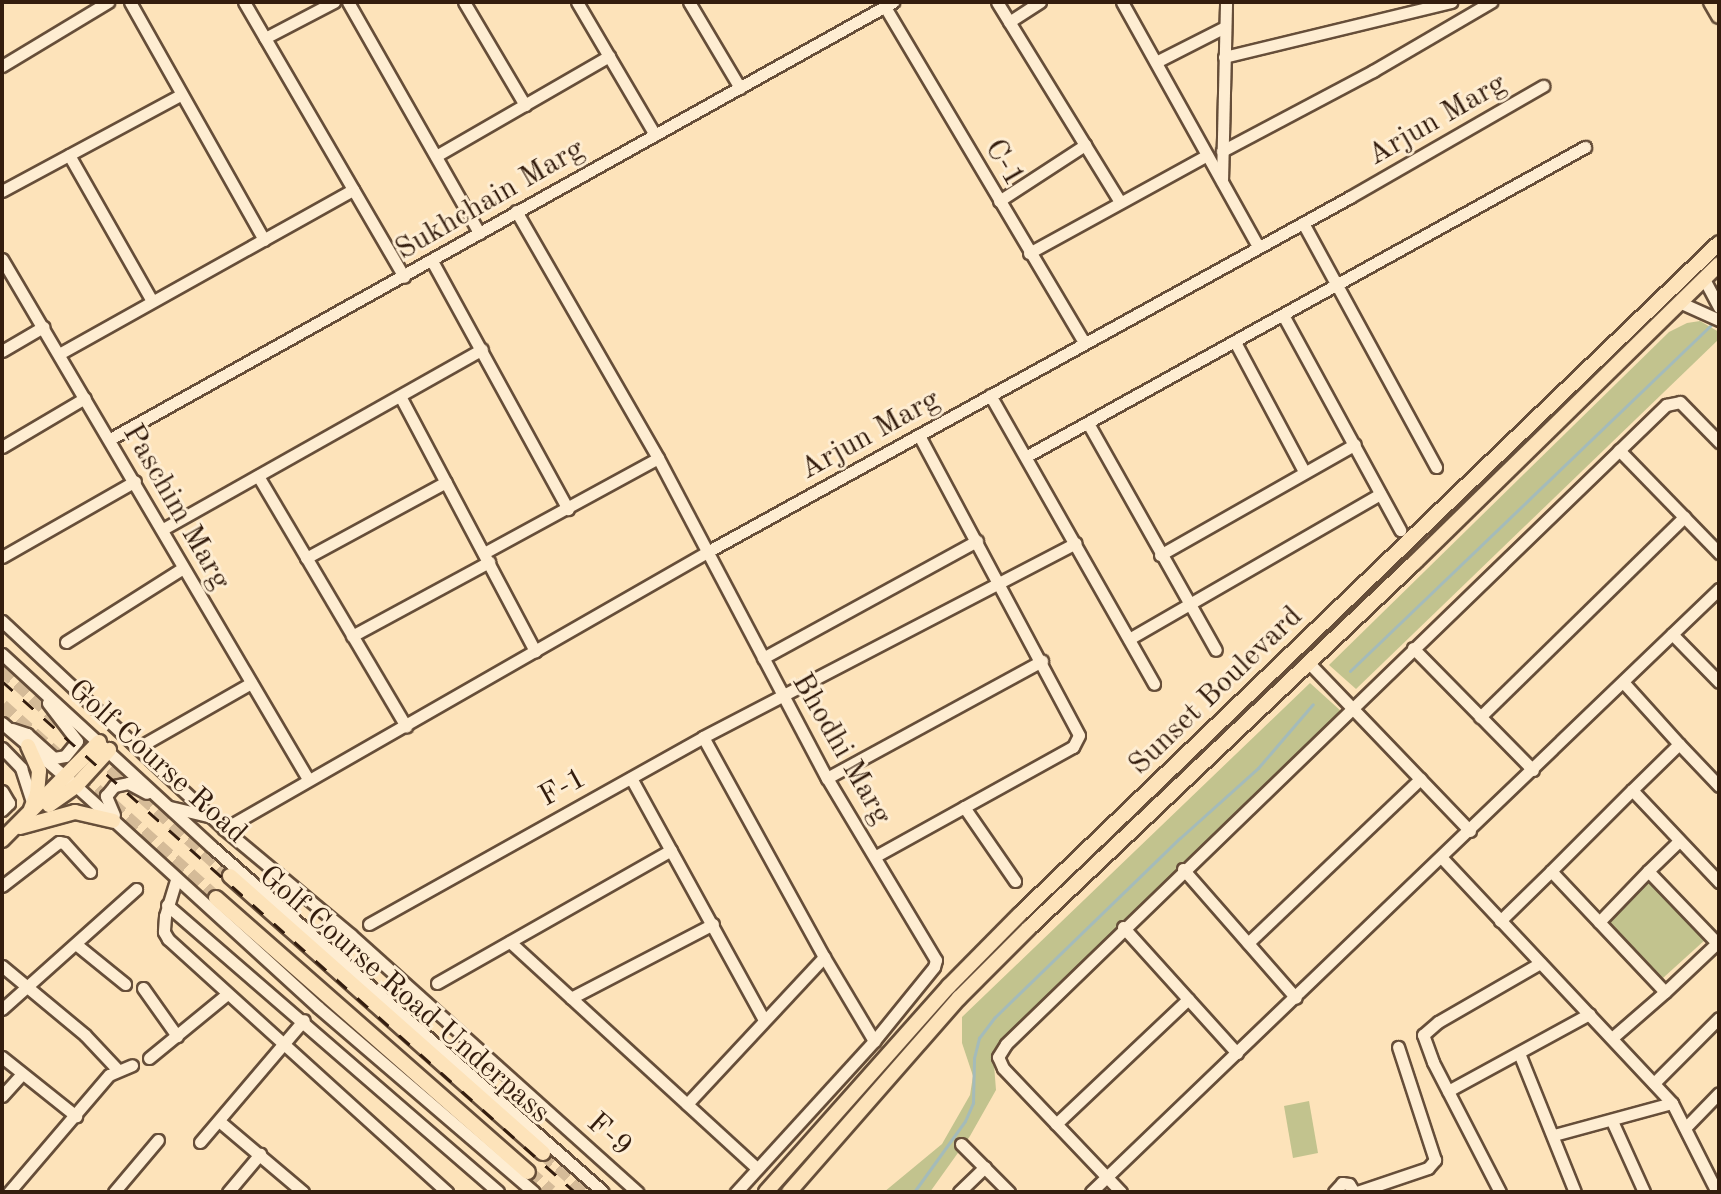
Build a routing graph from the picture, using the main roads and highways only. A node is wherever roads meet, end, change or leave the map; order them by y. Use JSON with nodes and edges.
{"nodes":[{"id":1,"x":1711,"y":2,"type":"edge"},
{"id":2,"x":1719,"y":16,"type":"edge"},
{"id":3,"x":1719,"y":243,"type":"edge"},
{"id":4,"x":1719,"y":264,"type":"edge"},
{"id":5,"x":1324,"y":624,"type":"junction"},
{"id":6,"x":1336,"y":636,"type":"junction"},
{"id":7,"x":28,"y":746,"type":"road end"},
{"id":8,"x":104,"y":746,"type":"road end"},
{"id":9,"x":1145,"y":794,"type":"junction"},
{"id":10,"x":1156,"y":806,"type":"junction"},
{"id":11,"x":113,"y":821,"type":"road end"},
{"id":12,"x":16,"y":828,"type":"junction"},
{"id":13,"x":2,"y":840,"type":"edge"},
{"id":14,"x":230,"y":876,"type":"tunnel mouth"},
{"id":15,"x":216,"y":898,"type":"tunnel mouth"},
{"id":16,"x":878,"y":1065,"type":"junction"},
{"id":17,"x":891,"y":1078,"type":"junction"},
{"id":18,"x":543,"y":1153,"type":"tunnel mouth"},
{"id":19,"x":528,"y":1172,"type":"tunnel mouth"},
{"id":20,"x":766,"y":1192,"type":"edge"},
{"id":21,"x":789,"y":1192,"type":"edge"}],
"edges":[{"from":1,"to":2,"type":"main road"},
{"from":3,"to":5,"type":"main road","name":"Sunset Boulevard"},
{"from":4,"to":6,"type":"main road","name":"Sunset Boulevard"},
{"from":5,"to":6,"type":"main road"},
{"from":5,"to":9,"type":"main road","name":"Sunset Boulevard"},
{"from":6,"to":10,"type":"main road","name":"Sunset Boulevard"},
{"from":7,"to":12,"type":"main road"},
{"from":8,"to":12,"type":"main road"},
{"from":9,"to":10,"type":"main road"},
{"from":9,"to":16,"type":"main road","name":"Sunset Boulevard"},
{"from":10,"to":17,"type":"main road","name":"Sunset Boulevard"},
{"from":11,"to":12,"type":"main road"},
{"from":12,"to":13,"type":"main road"},
{"from":14,"to":18,"type":"main road","name":"Golf Course Road Underpass"},
{"from":15,"to":19,"type":"main road","name":"Golf Course Road Underpass"},
{"from":16,"to":17,"type":"main road"},
{"from":16,"to":20,"type":"main road","name":"Sunset Boulevard"},
{"from":17,"to":21,"type":"main road","name":"Sunset Boulevard"}]}
